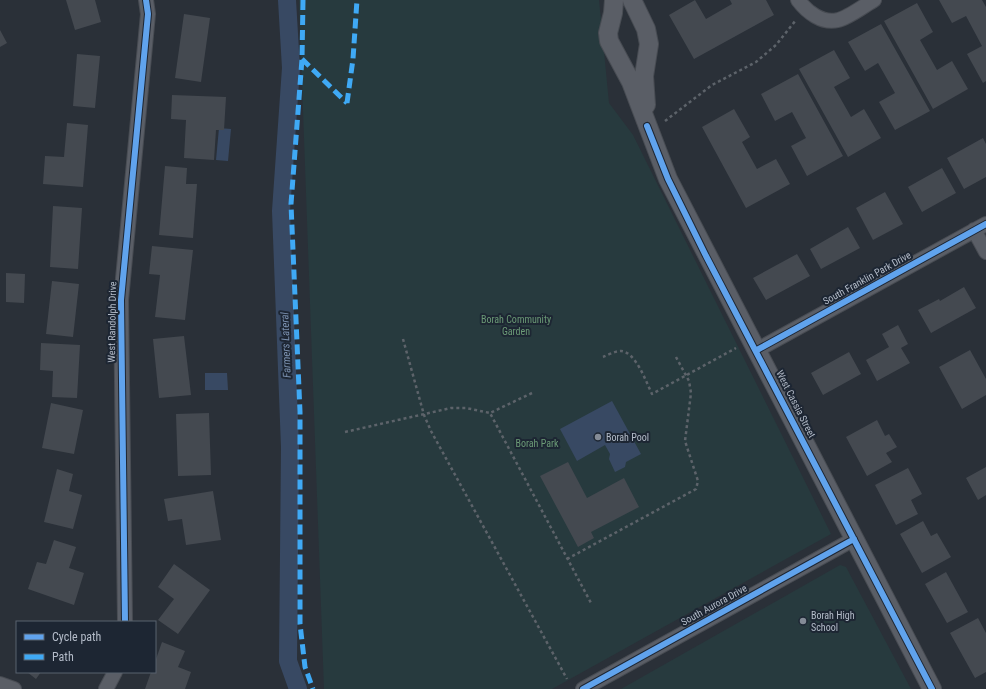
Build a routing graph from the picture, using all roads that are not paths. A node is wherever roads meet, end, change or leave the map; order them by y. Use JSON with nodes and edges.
{"nodes":[{"id":1,"x":146,"y":0,"type":"edge"},
{"id":2,"x":614,"y":0,"type":"edge"},
{"id":3,"x":632,"y":0,"type":"edge"},
{"id":4,"x":874,"y":0,"type":"edge"},
{"id":5,"x":801,"y":9,"type":"edge"},
{"id":6,"x":656,"y":123,"type":"junction"},
{"id":7,"x":980,"y":227,"type":"edge"},
{"id":8,"x":986,"y":252,"type":"edge"},
{"id":9,"x":757,"y":350,"type":"junction"},
{"id":10,"x":854,"y":539,"type":"junction"},
{"id":11,"x":125,"y":621,"type":"edge"},
{"id":12,"x":114,"y":673,"type":"edge"},
{"id":13,"x":0,"y":684,"type":"edge"},
{"id":14,"x":14,"y":689,"type":"edge"},
{"id":15,"x":106,"y":689,"type":"edge"},
{"id":16,"x":584,"y":689,"type":"edge"},
{"id":17,"x":932,"y":689,"type":"edge"}],
"edges":[{"from":1,"to":11,"type":"street","name":"West Randolph Drive"},
{"from":2,"to":6,"type":"street","name":"West Cassia Street"},
{"from":3,"to":6,"type":"street"},
{"from":4,"to":5,"type":"street"},
{"from":6,"to":9,"type":"street","name":"West Cassia Street"},
{"from":7,"to":8,"type":"street"},
{"from":7,"to":9,"type":"street","name":"South Franklin Park Drive"},
{"from":9,"to":10,"type":"street","name":"West Cassia Street"},
{"from":10,"to":16,"type":"street","name":"South Aurora Drive"},
{"from":10,"to":17,"type":"street","name":"West Cassia Street"},
{"from":12,"to":15,"type":"street"},
{"from":13,"to":14,"type":"street"}]}
